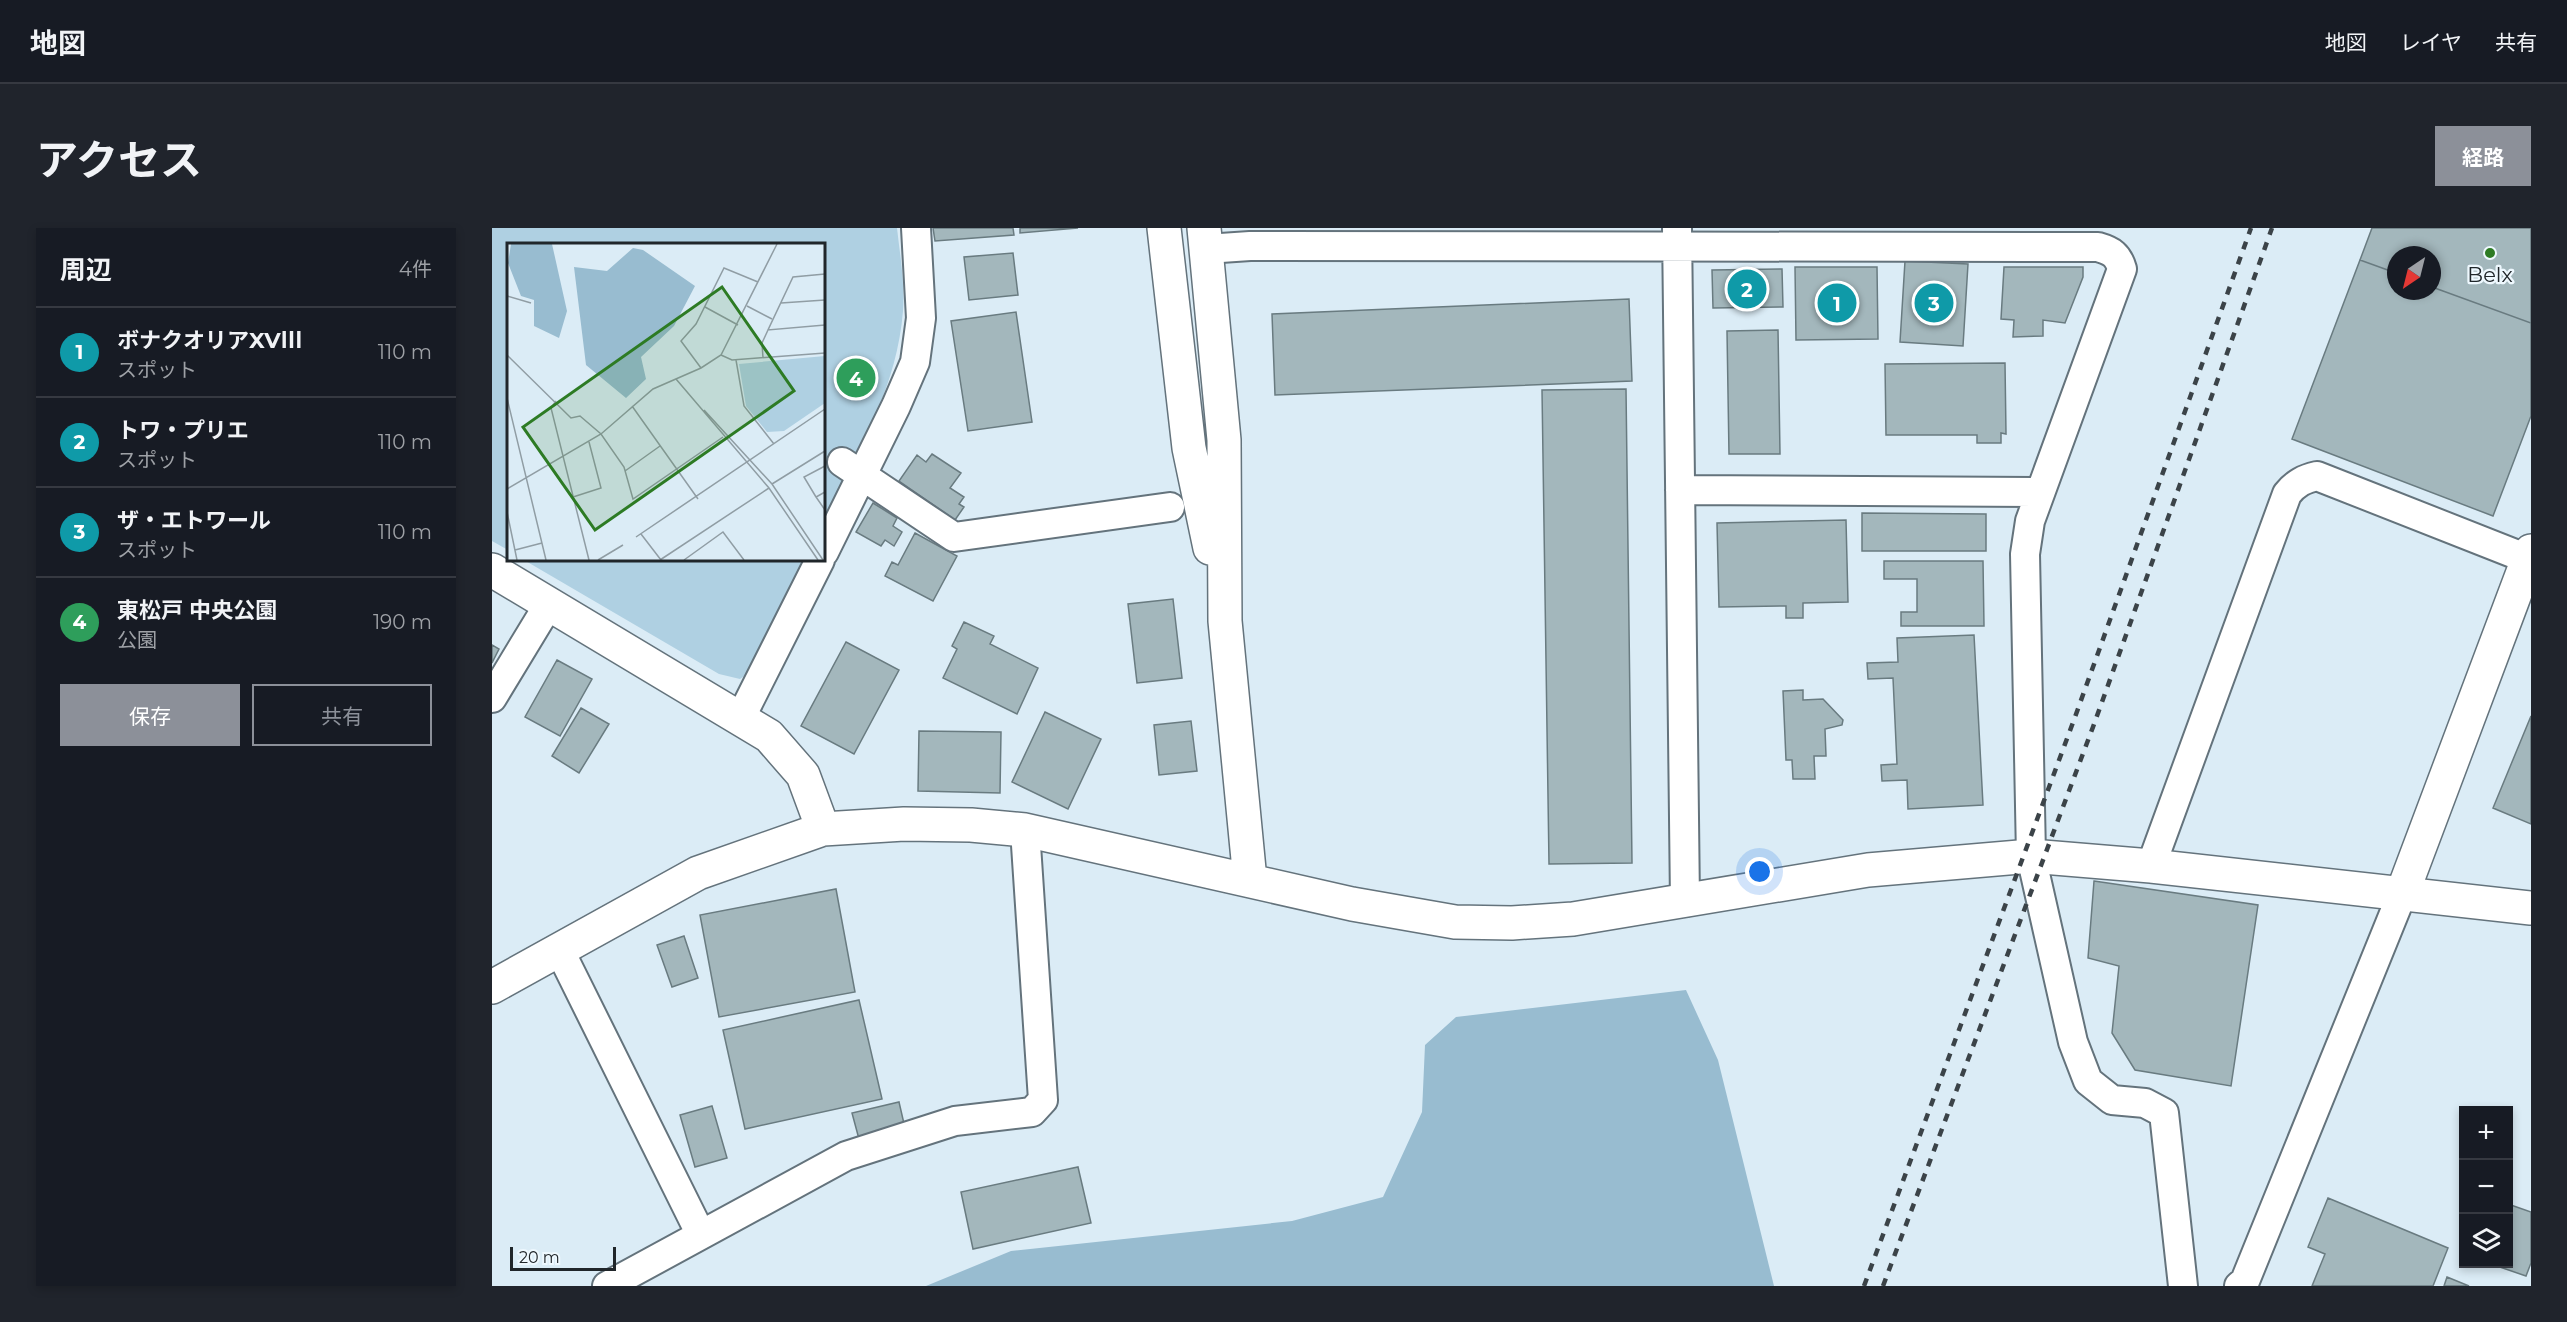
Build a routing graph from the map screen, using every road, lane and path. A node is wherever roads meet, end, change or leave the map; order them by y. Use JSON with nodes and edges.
{"nodes":[{"id":1,"x":916,"y":228,"type":"edge"},
{"id":2,"x":1164,"y":228,"type":"edge"},
{"id":3,"x":1205,"y":238,"type":"edge"},
{"id":4,"x":1677,"y":238,"type":"edge"},
{"id":5,"x":852,"y":468,"type":"junction"},
{"id":6,"x":1680,"y":490,"type":"junction"},
{"id":7,"x":2040,"y":492,"type":"junction"},
{"id":8,"x":1170,"y":507,"type":"dead end"},
{"id":9,"x":825,"y":549,"type":"edge"},
{"id":10,"x":2530,"y":555,"type":"edge"},
{"id":11,"x":819,"y":561,"type":"edge"},
{"id":12,"x":492,"y":570,"type":"edge"},
{"id":13,"x":549,"y":604,"type":"junction"},
{"id":14,"x":1225,"y":621,"type":"junction"},
{"id":15,"x":492,"y":698,"type":"edge"},
{"id":16,"x":740,"y":719,"type":"junction"},
{"id":17,"x":822,"y":829,"type":"junction"},
{"id":18,"x":1025,"y":830,"type":"junction"},
{"id":19,"x":2031,"y":856,"type":"junction"},
{"id":20,"x":2151,"y":866,"type":"junction"},
{"id":21,"x":1250,"y":880,"type":"junction"},
{"id":22,"x":2402,"y":894,"type":"junction"},
{"id":23,"x":1685,"y":902,"type":"junction"},
{"id":24,"x":2531,"y":909,"type":"edge"},
{"id":25,"x":559,"y":949,"type":"junction"},
{"id":26,"x":492,"y":987,"type":"edge"},
{"id":27,"x":699,"y":1233,"type":"junction"},
{"id":28,"x":607,"y":1286,"type":"edge"},
{"id":29,"x":2183,"y":1286,"type":"edge"},
{"id":30,"x":2239,"y":1286,"type":"edge"}],
"edges":[{"from":1,"to":5,"type":"street"},
{"from":2,"to":14,"type":"street"},
{"from":3,"to":4,"type":"street"},
{"from":3,"to":14,"type":"street"},
{"from":4,"to":6,"type":"street"},
{"from":4,"to":7,"type":"street"},
{"from":5,"to":8,"type":"street"},
{"from":5,"to":9,"type":"street"},
{"from":6,"to":7,"type":"street"},
{"from":6,"to":23,"type":"street"},
{"from":7,"to":19,"type":"street"},
{"from":10,"to":20,"type":"street"},
{"from":10,"to":22,"type":"street"},
{"from":11,"to":16,"type":"street"},
{"from":12,"to":13,"type":"street"},
{"from":13,"to":15,"type":"street"},
{"from":13,"to":16,"type":"street"},
{"from":14,"to":21,"type":"street"},
{"from":16,"to":17,"type":"street"},
{"from":17,"to":18,"type":"street"},
{"from":17,"to":25,"type":"street"},
{"from":18,"to":21,"type":"street"},
{"from":18,"to":27,"type":"street"},
{"from":19,"to":20,"type":"street"},
{"from":19,"to":23,"type":"street"},
{"from":19,"to":29,"type":"street"},
{"from":20,"to":22,"type":"street"},
{"from":21,"to":23,"type":"street"},
{"from":22,"to":24,"type":"street"},
{"from":22,"to":30,"type":"street"},
{"from":25,"to":26,"type":"street"},
{"from":25,"to":27,"type":"street"},
{"from":27,"to":28,"type":"street"}]}
